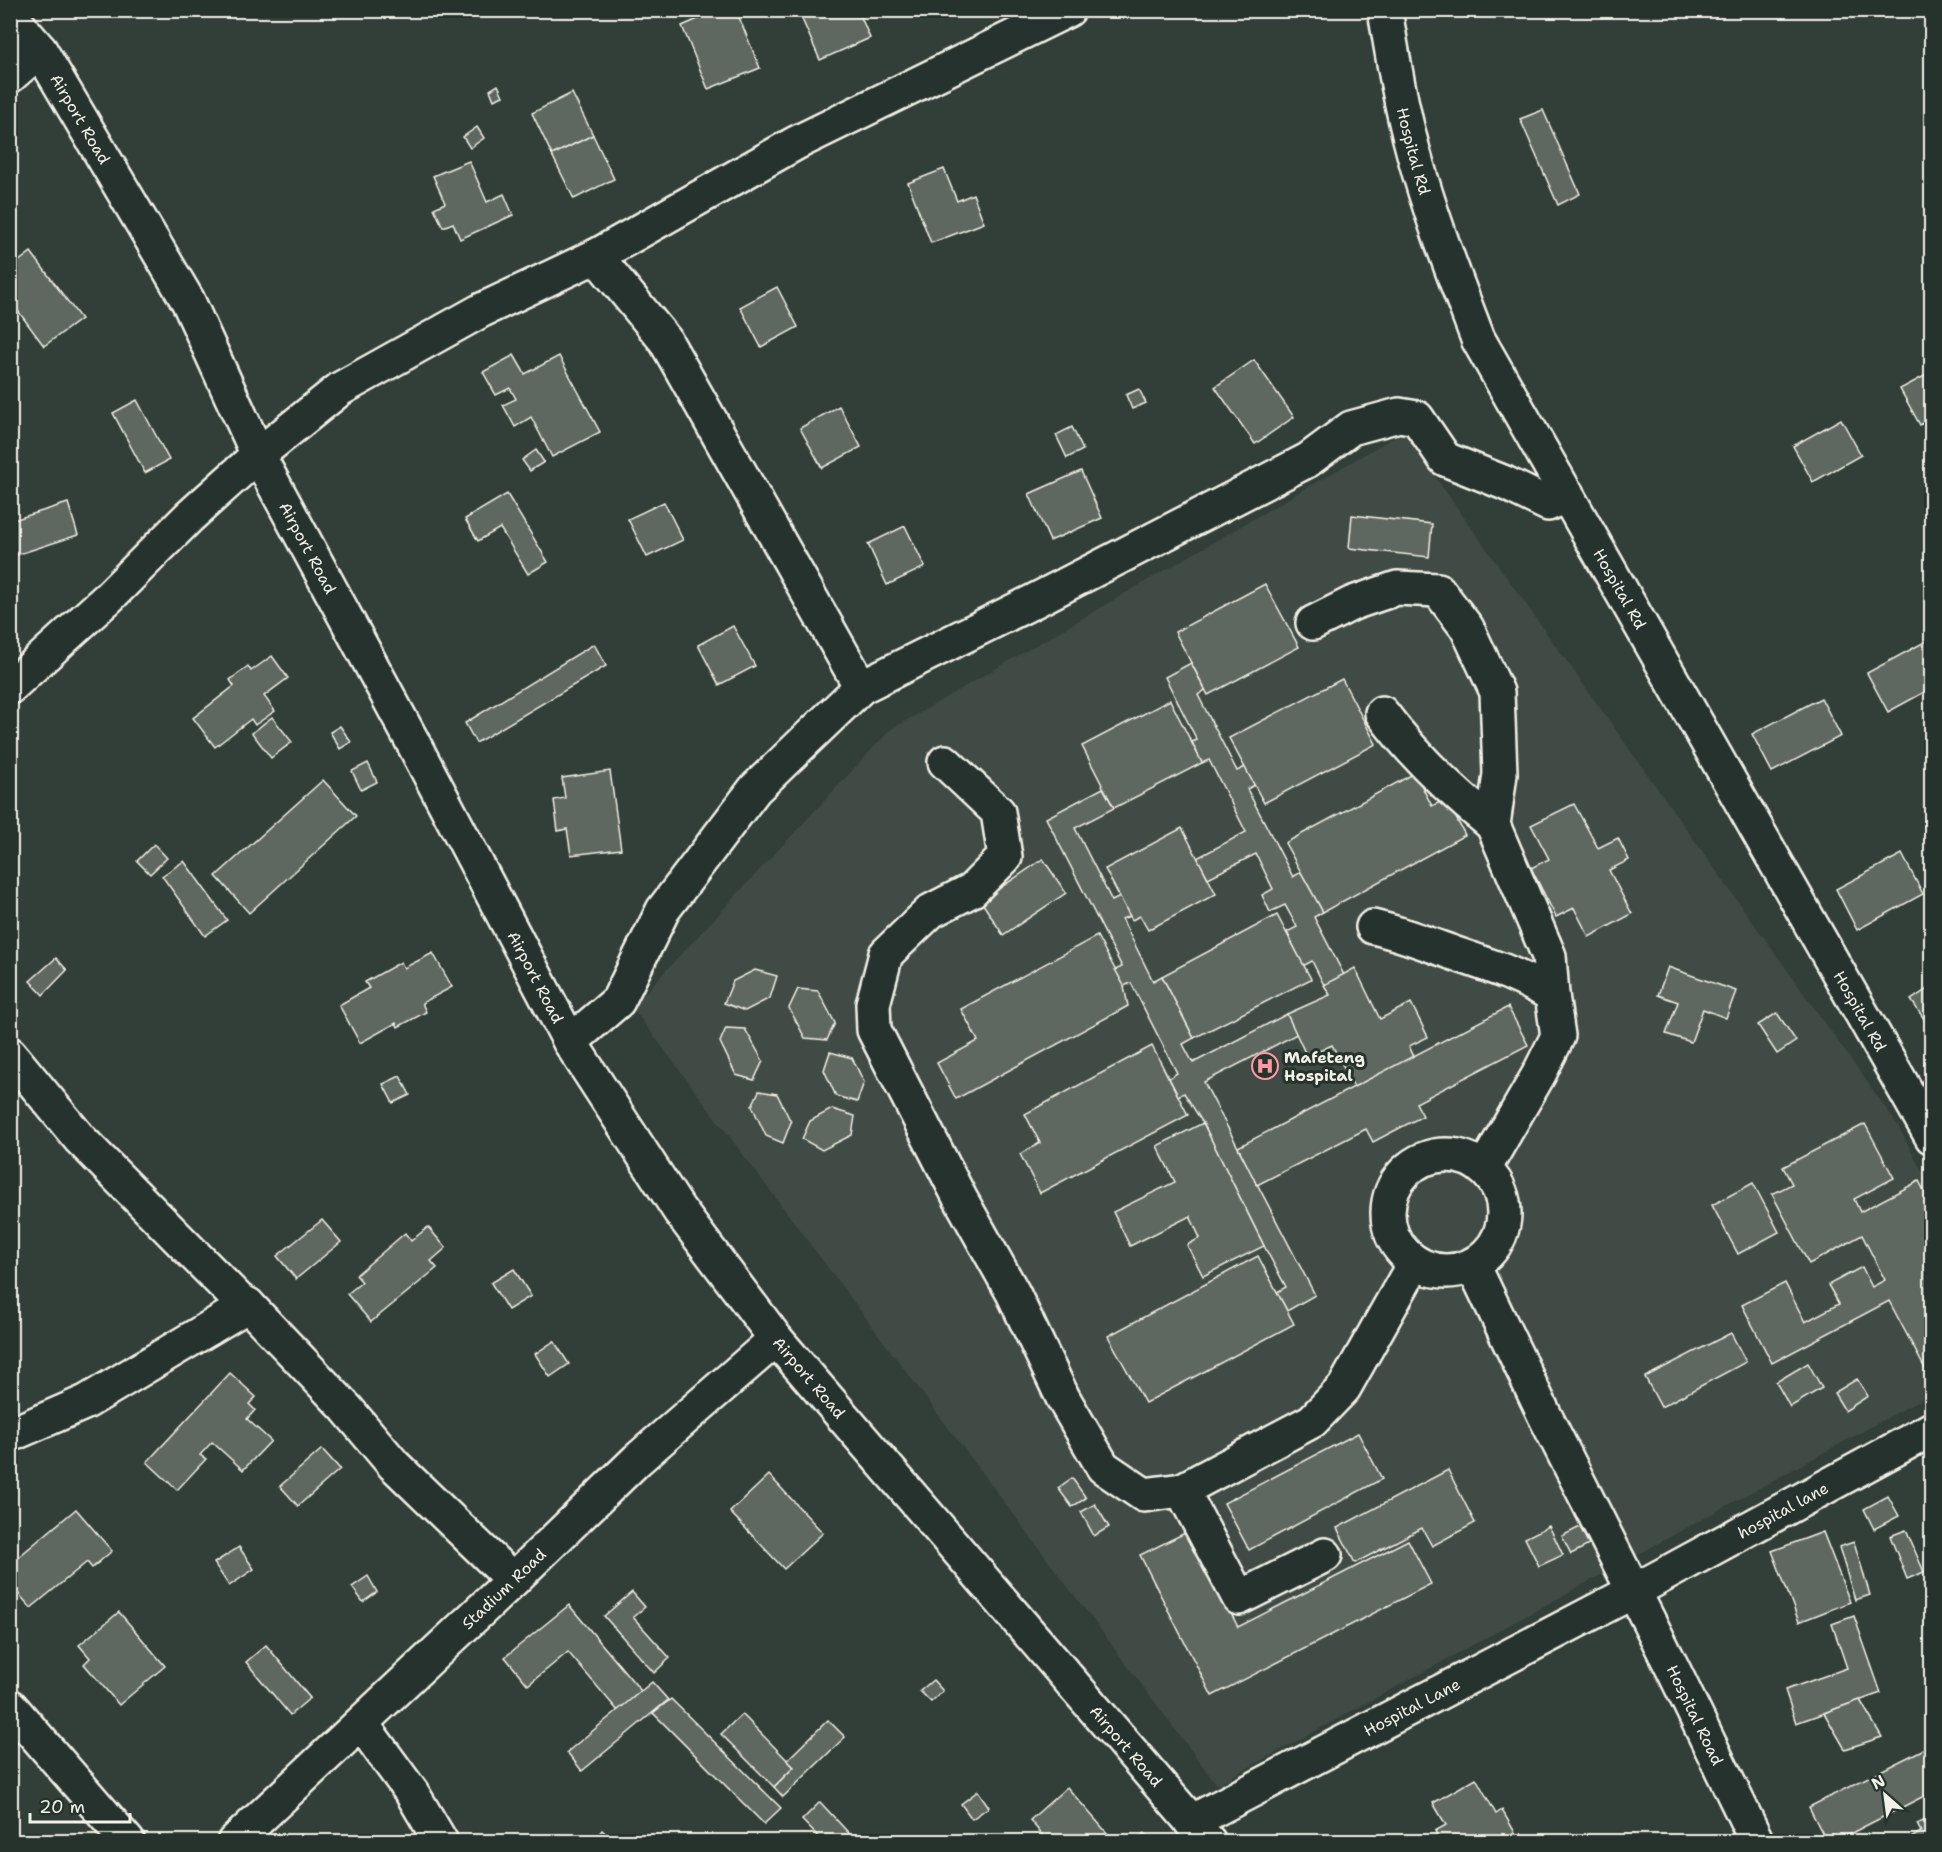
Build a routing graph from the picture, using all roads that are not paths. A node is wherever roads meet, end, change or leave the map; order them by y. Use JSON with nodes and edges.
{"nodes":[{"id":1,"x":1068,"y":10,"type":"edge"},
{"id":2,"x":1386,"y":10,"type":"edge"},
{"id":3,"x":10,"y":15,"type":"edge"},
{"id":4,"x":40,"y":50,"type":"junction"},
{"id":5,"x":10,"y":76,"type":"edge"},
{"id":6,"x":596,"y":256,"type":"junction"},
{"id":7,"x":258,"y":455,"type":"junction"},
{"id":8,"x":1567,"y":494,"type":"junction"},
{"id":9,"x":1313,"y":622,"type":"dead end"},
{"id":10,"x":10,"y":687,"type":"edge"},
{"id":11,"x":861,"y":687,"type":"junction"},
{"id":12,"x":1382,"y":712,"type":"dead end"},
{"id":13,"x":945,"y":762,"type":"dead end"},
{"id":14,"x":1493,"y":825,"type":"junction"},
{"id":15,"x":1373,"y":927,"type":"dead end"},
{"id":16,"x":1552,"y":995,"type":"junction"},
{"id":17,"x":570,"y":1042,"type":"junction"},
{"id":18,"x":10,"y":1053,"type":"edge"},
{"id":19,"x":1932,"y":1137,"type":"edge"},
{"id":20,"x":1484,"y":1168,"type":"junction"},
{"id":21,"x":1415,"y":1262,"type":"junction"},
{"id":22,"x":1473,"y":1265,"type":"junction"},
{"id":23,"x":248,"y":1305,"type":"junction"},
{"id":24,"x":776,"y":1339,"type":"junction"},
{"id":25,"x":1932,"y":1429,"type":"edge"},
{"id":26,"x":10,"y":1435,"type":"edge"},
{"id":27,"x":1182,"y":1490,"type":"junction"},
{"id":28,"x":1325,"y":1555,"type":"dead end"},
{"id":29,"x":513,"y":1580,"type":"junction"},
{"id":30,"x":1634,"y":1591,"type":"junction"},
{"id":31,"x":10,"y":1706,"type":"edge"},
{"id":32,"x":361,"y":1723,"type":"junction"},
{"id":33,"x":1200,"y":1832,"type":"edge"},
{"id":34,"x":128,"y":1842,"type":"edge"},
{"id":35,"x":234,"y":1842,"type":"edge"},
{"id":36,"x":441,"y":1842,"type":"edge"},
{"id":37,"x":1757,"y":1842,"type":"edge"}],
"edges":[{"from":1,"to":6,"type":"street"},
{"from":2,"to":8,"type":"street","name":"Hospital Rd"},
{"from":3,"to":4,"type":"street","name":"Airport Road"},
{"from":4,"to":5,"type":"street"},
{"from":4,"to":7,"type":"street","name":"Airport Road"},
{"from":6,"to":7,"type":"street"},
{"from":6,"to":11,"type":"street"},
{"from":7,"to":10,"type":"street"},
{"from":7,"to":17,"type":"street","name":"Airport Road"},
{"from":8,"to":11,"type":"street"},
{"from":8,"to":19,"type":"street","name":"Hospital Rd"},
{"from":9,"to":14,"type":"street"},
{"from":11,"to":17,"type":"street"},
{"from":12,"to":14,"type":"street"},
{"from":13,"to":27,"type":"street"},
{"from":14,"to":16,"type":"street"},
{"from":15,"to":16,"type":"street"},
{"from":16,"to":20,"type":"street"},
{"from":17,"to":24,"type":"street","name":"Airport Road"},
{"from":18,"to":23,"type":"street"},
{"from":20,"to":21,"type":"street"},
{"from":20,"to":22,"type":"street"},
{"from":21,"to":22,"type":"street"},
{"from":21,"to":27,"type":"street"},
{"from":22,"to":30,"type":"street","name":"Hospital Road"},
{"from":23,"to":26,"type":"street"},
{"from":23,"to":29,"type":"street"},
{"from":24,"to":29,"type":"street","name":"Stadium Road"},
{"from":24,"to":33,"type":"street","name":"Airport Road"},
{"from":25,"to":30,"type":"street","name":"hospital lane"},
{"from":27,"to":28,"type":"street"},
{"from":29,"to":32,"type":"street","name":"Stadium Road"},
{"from":30,"to":33,"type":"street","name":"Hospital Lane"},
{"from":30,"to":37,"type":"street","name":"Hospital Road"},
{"from":31,"to":34,"type":"street"},
{"from":32,"to":35,"type":"street","name":"Stadium Road"},
{"from":32,"to":36,"type":"street"}]}
